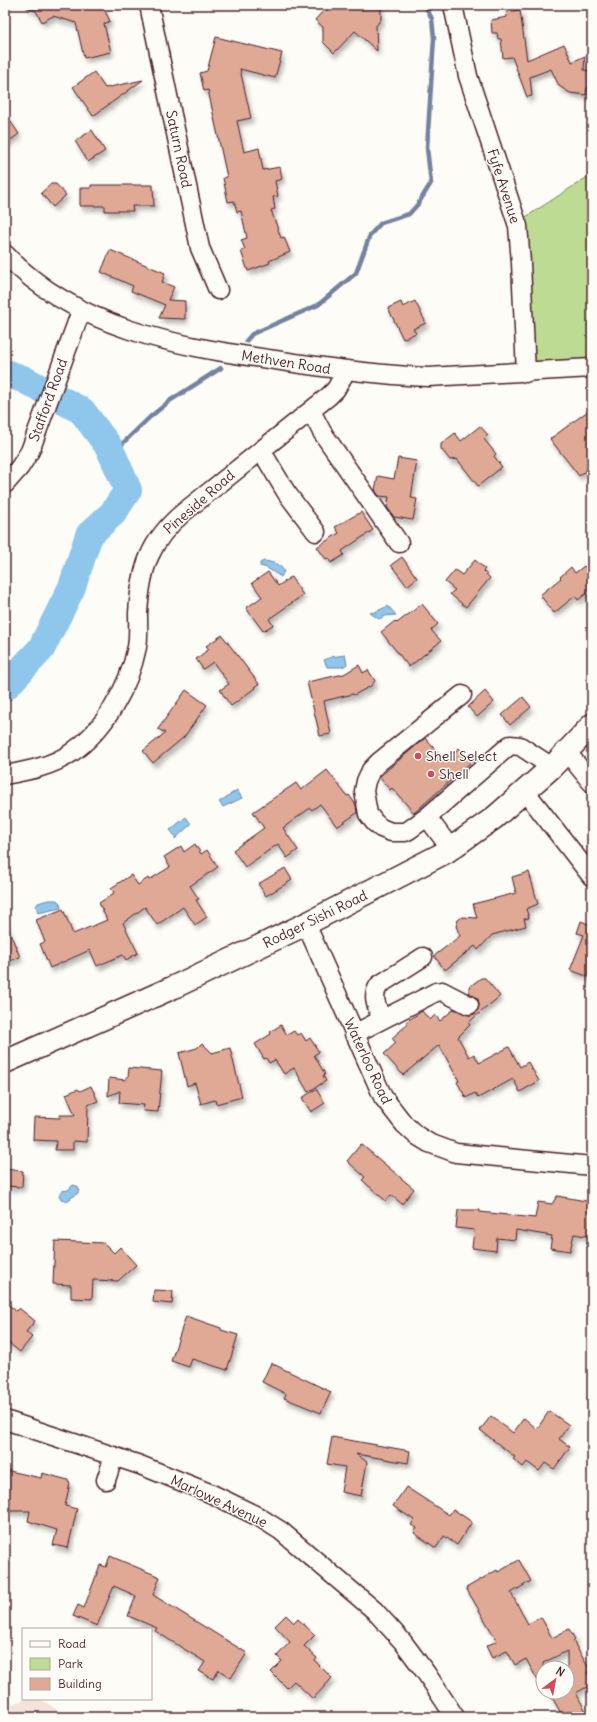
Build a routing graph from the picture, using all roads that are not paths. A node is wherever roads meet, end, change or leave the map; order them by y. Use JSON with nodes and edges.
{"nodes":[{"id":1,"x":149,"y":5,"type":"edge"},
{"id":2,"x":453,"y":5,"type":"edge"},
{"id":3,"x":5,"y":254,"type":"edge"},
{"id":4,"x":218,"y":290,"type":"dead end"},
{"id":5,"x":82,"y":311,"type":"junction"},
{"id":6,"x":592,"y":368,"type":"edge"},
{"id":7,"x":346,"y":371,"type":"junction"},
{"id":8,"x":526,"y":373,"type":"junction"},
{"id":9,"x":310,"y":411,"type":"junction"},
{"id":10,"x":261,"y":450,"type":"junction"},
{"id":11,"x":5,"y":484,"type":"edge"},
{"id":12,"x":316,"y":532,"type":"dead end"},
{"id":13,"x":399,"y":543,"type":"dead end"},
{"id":14,"x":462,"y":695,"type":"dead end"},
{"id":15,"x":592,"y":725,"type":"edge"},
{"id":16,"x":566,"y":751,"type":"junction"},
{"id":17,"x":552,"y":767,"type":"junction"},
{"id":18,"x":5,"y":775,"type":"edge"},
{"id":19,"x":592,"y":783,"type":"edge"},
{"id":20,"x":525,"y":791,"type":"junction"},
{"id":21,"x":428,"y":817,"type":"junction"},
{"id":22,"x":451,"y":849,"type":"junction"},
{"id":23,"x":592,"y":877,"type":"edge"},
{"id":24,"x":306,"y":924,"type":"junction"},
{"id":25,"x":423,"y":957,"type":"dead end"},
{"id":26,"x":469,"y":1005,"type":"dead end"},
{"id":27,"x":382,"y":1019,"type":"junction"},
{"id":28,"x":354,"y":1034,"type":"junction"},
{"id":29,"x":5,"y":1062,"type":"edge"},
{"id":30,"x":592,"y":1166,"type":"edge"},
{"id":31,"x":5,"y":1420,"type":"edge"},
{"id":32,"x":114,"y":1456,"type":"junction"},
{"id":33,"x":106,"y":1480,"type":"dead end"},
{"id":34,"x":455,"y":1717,"type":"edge"}],
"edges":[{"from":1,"to":4,"type":"street","name":"Saturn Road"},
{"from":2,"to":8,"type":"street","name":"Fyfe Avenue"},
{"from":3,"to":5,"type":"street","name":"Methven Road"},
{"from":5,"to":7,"type":"street","name":"Methven Road"},
{"from":5,"to":11,"type":"street","name":"Stafford Road"},
{"from":6,"to":8,"type":"street","name":"Methven Road"},
{"from":7,"to":8,"type":"street","name":"Methven Road"},
{"from":7,"to":9,"type":"street","name":"Pineside Road"},
{"from":9,"to":10,"type":"street","name":"Pineside Road"},
{"from":9,"to":13,"type":"street"},
{"from":10,"to":12,"type":"street"},
{"from":10,"to":18,"type":"street","name":"Pineside Road"},
{"from":14,"to":21,"type":"street"},
{"from":15,"to":16,"type":"main road","name":"Rodger Sishi Road"},
{"from":16,"to":17,"type":"main road","name":"Rodger Sishi Road"},
{"from":16,"to":19,"type":"street"},
{"from":17,"to":20,"type":"main road","name":"Rodger Sishi Road"},
{"from":17,"to":21,"type":"street"},
{"from":20,"to":22,"type":"main road","name":"Rodger Sishi Road"},
{"from":20,"to":23,"type":"street"},
{"from":21,"to":22,"type":"street"},
{"from":22,"to":24,"type":"main road","name":"Rodger Sishi Road"},
{"from":24,"to":28,"type":"street","name":"Waterloo Road"},
{"from":24,"to":29,"type":"main road","name":"Rodger Sishi Road"},
{"from":25,"to":27,"type":"street"},
{"from":26,"to":27,"type":"street"},
{"from":27,"to":28,"type":"street"},
{"from":28,"to":30,"type":"street","name":"Waterloo Road"},
{"from":31,"to":32,"type":"street","name":"Marlowe Avenue"},
{"from":32,"to":33,"type":"street"},
{"from":32,"to":34,"type":"street","name":"Marlowe Avenue"}]}
